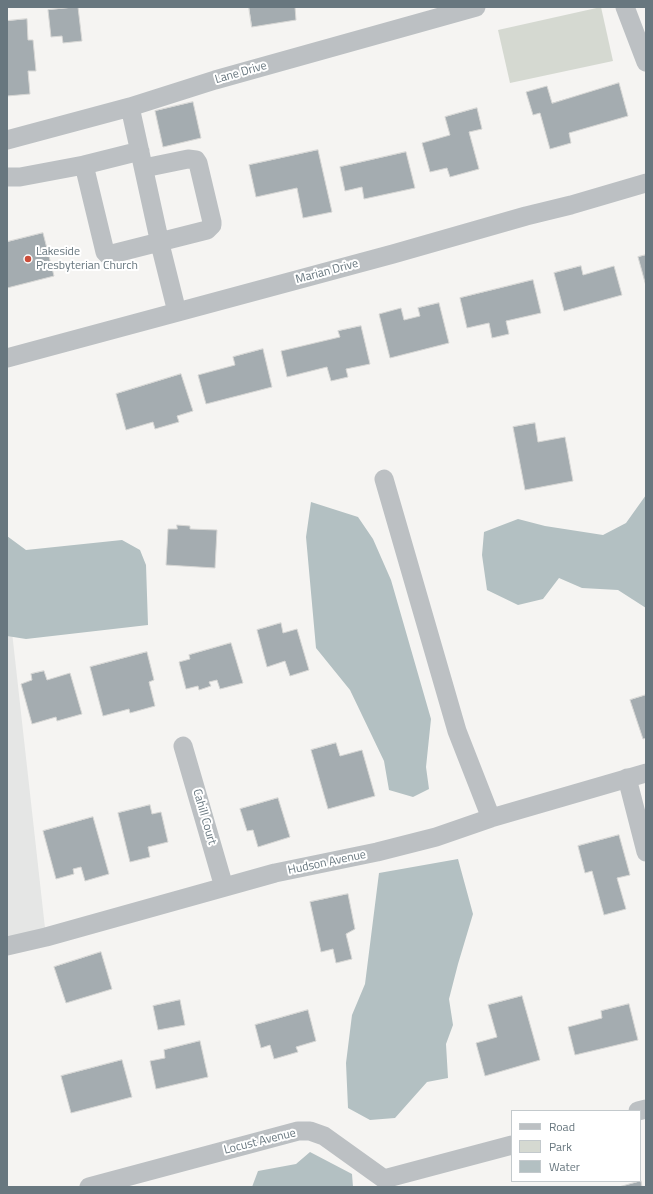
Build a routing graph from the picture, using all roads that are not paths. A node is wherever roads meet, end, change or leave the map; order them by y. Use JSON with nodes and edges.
{"nodes":[{"id":1,"x":476,"y":7,"type":"edge"},
{"id":2,"x":625,"y":7,"type":"edge"},
{"id":3,"x":646,"y":62,"type":"edge"},
{"id":4,"x":130,"y":107,"type":"junction"},
{"id":5,"x":7,"y":140,"type":"edge"},
{"id":6,"x":142,"y":160,"type":"junction"},
{"id":7,"x":84,"y":165,"type":"junction"},
{"id":8,"x":7,"y":177,"type":"edge"},
{"id":9,"x":646,"y":183,"type":"edge"},
{"id":10,"x":160,"y":242,"type":"junction"},
{"id":11,"x":177,"y":312,"type":"junction"},
{"id":12,"x":7,"y":358,"type":"edge"},
{"id":13,"x":384,"y":479,"type":"dead end"},
{"id":14,"x":183,"y":746,"type":"dead end"},
{"id":15,"x":646,"y":773,"type":"edge"},
{"id":16,"x":627,"y":778,"type":"junction"},
{"id":17,"x":490,"y":818,"type":"junction"},
{"id":18,"x":646,"y":852,"type":"edge"},
{"id":19,"x":224,"y":888,"type":"junction"},
{"id":20,"x":7,"y":946,"type":"edge"},
{"id":21,"x":511,"y":1144,"type":"edge"},
{"id":22,"x":384,"y":1183,"type":"edge"},
{"id":23,"x":89,"y":1187,"type":"edge"}],
"edges":[{"from":1,"to":4,"type":"street","name":"Lane Drive"},
{"from":2,"to":3,"type":"street"},
{"from":4,"to":5,"type":"street","name":"Lane Drive"},
{"from":4,"to":6,"type":"street"},
{"from":6,"to":7,"type":"street"},
{"from":6,"to":10,"type":"street"},
{"from":6,"to":10,"type":"street"},
{"from":7,"to":8,"type":"street"},
{"from":7,"to":10,"type":"street"},
{"from":9,"to":11,"type":"street","name":"Marian Drive"},
{"from":10,"to":11,"type":"street"},
{"from":11,"to":12,"type":"street","name":"Marian Drive"},
{"from":13,"to":17,"type":"street"},
{"from":14,"to":19,"type":"street","name":"Cahill Court"},
{"from":15,"to":16,"type":"street","name":"Hudson Avenue"},
{"from":16,"to":17,"type":"street","name":"Hudson Avenue"},
{"from":16,"to":18,"type":"street"},
{"from":17,"to":19,"type":"street","name":"Hudson Avenue"},
{"from":19,"to":20,"type":"street","name":"Hudson Avenue"},
{"from":21,"to":22,"type":"street","name":"Locust Avenue"},
{"from":22,"to":23,"type":"street","name":"Locust Avenue"}]}
